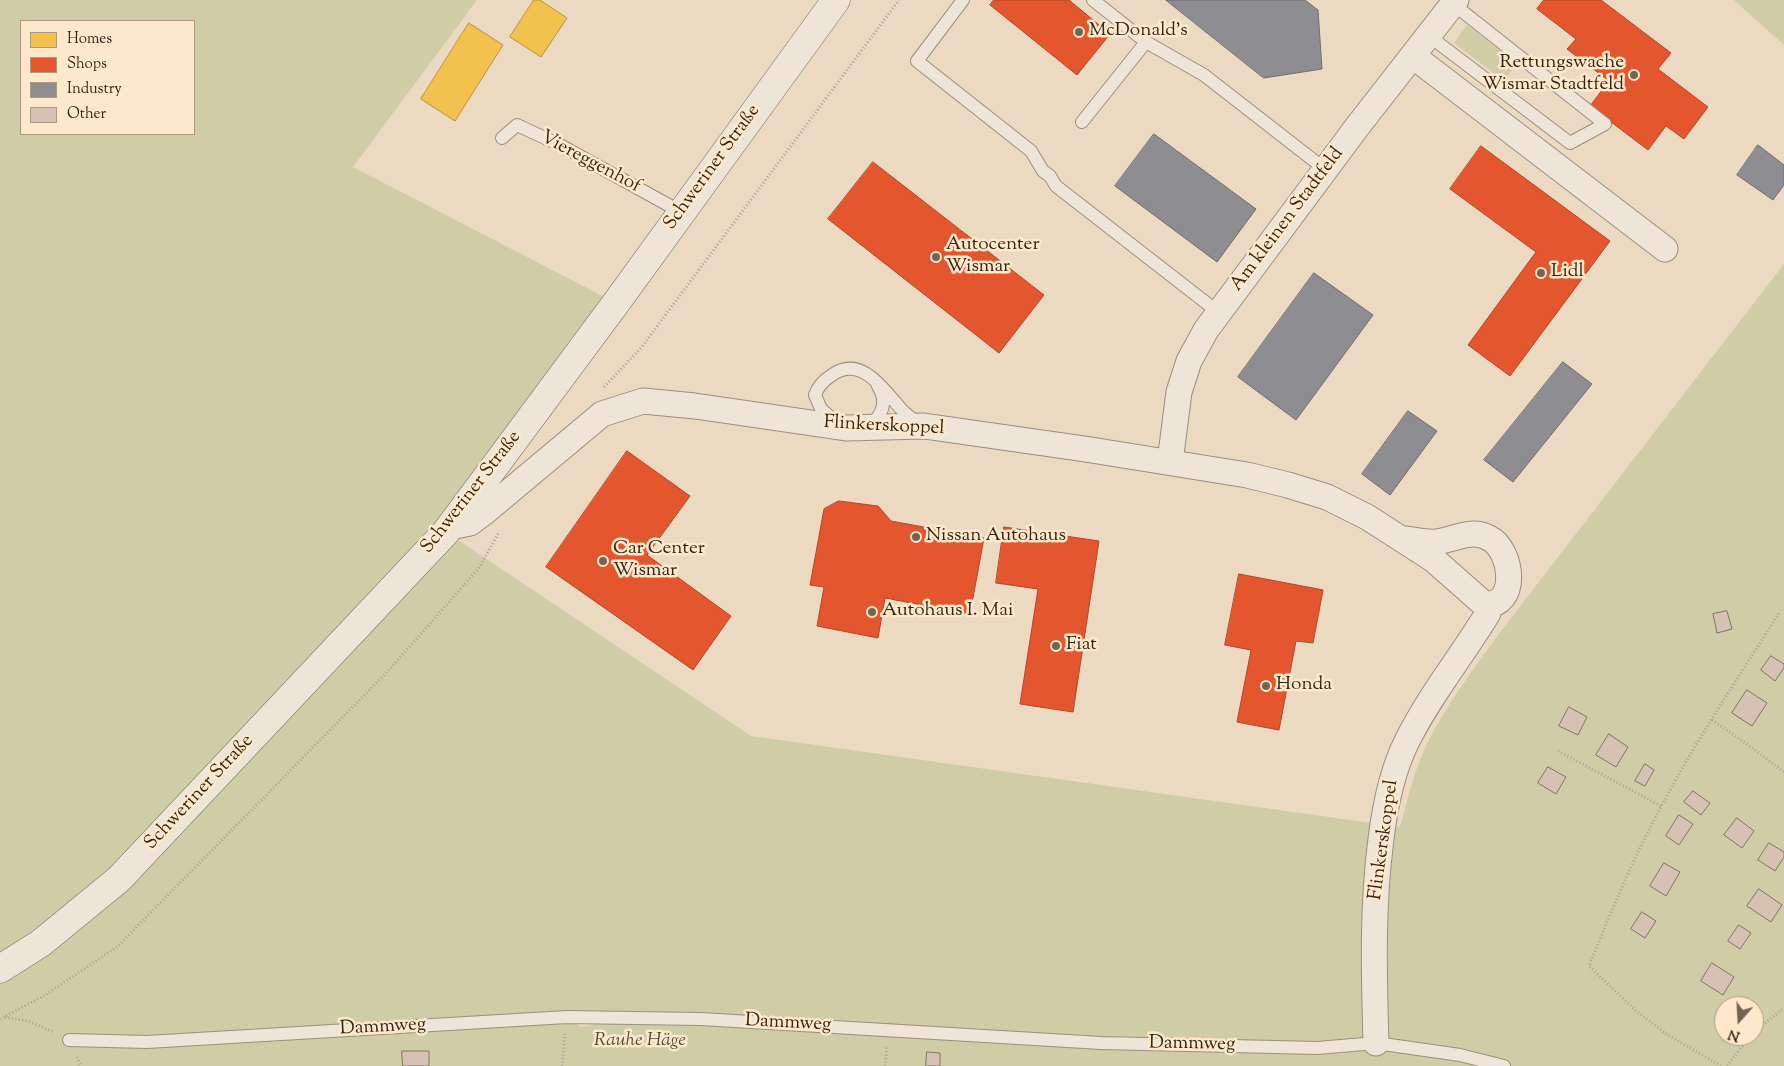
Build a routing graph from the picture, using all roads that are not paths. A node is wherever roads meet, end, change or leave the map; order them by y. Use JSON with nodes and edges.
{"nodes":[{"id":1,"x":963,"y":0,"type":"edge"},
{"id":2,"x":1093,"y":0,"type":"edge"},
{"id":3,"x":833,"y":1,"type":"edge"},
{"id":4,"x":1454,"y":2,"type":"edge"},
{"id":5,"x":1430,"y":36,"type":"junction"},
{"id":6,"x":1146,"y":42,"type":"junction"},
{"id":7,"x":1413,"y":56,"type":"junction"},
{"id":8,"x":1082,"y":122,"type":"dead end"},
{"id":9,"x":502,"y":138,"type":"dead end"},
{"id":10,"x":1326,"y":170,"type":"junction"},
{"id":11,"x":681,"y":212,"type":"junction"},
{"id":12,"x":1665,"y":249,"type":"dead end"},
{"id":13,"x":1218,"y":312,"type":"junction"},
{"id":14,"x":875,"y":380,"type":"junction"},
{"id":15,"x":924,"y":426,"type":"junction"},
{"id":16,"x":856,"y":428,"type":"junction"},
{"id":17,"x":1170,"y":462,"type":"junction"},
{"id":18,"x":450,"y":527,"type":"junction"},
{"id":19,"x":1403,"y":539,"type":"junction"},
{"id":20,"x":1484,"y":604,"type":"junction"},
{"id":21,"x":0,"y":970,"type":"edge"},
{"id":22,"x":69,"y":1040,"type":"road end"},
{"id":23,"x":1376,"y":1044,"type":"junction"},
{"id":24,"x":1504,"y":1066,"type":"edge"}],
"edges":[{"from":1,"to":13,"type":"lane"},
{"from":2,"to":6,"type":"lane"},
{"from":3,"to":11,"type":"main road","name":"Schweriner Straße"},
{"from":4,"to":5,"type":"street","name":"Am kleinen Stadtfeld"},
{"from":4,"to":5,"type":"lane"},
{"from":5,"to":7,"type":"street","name":"Am kleinen Stadtfeld"},
{"from":6,"to":8,"type":"lane"},
{"from":6,"to":10,"type":"lane"},
{"from":7,"to":10,"type":"street","name":"Am kleinen Stadtfeld"},
{"from":7,"to":12,"type":"street"},
{"from":9,"to":11,"type":"lane","name":"Viereggenhof"},
{"from":10,"to":13,"type":"street","name":"Am kleinen Stadtfeld"},
{"from":11,"to":18,"type":"main road","name":"Schweriner Straße"},
{"from":13,"to":17,"type":"street","name":"Am kleinen Stadtfeld"},
{"from":14,"to":15,"type":"lane"},
{"from":14,"to":16,"type":"lane"},
{"from":14,"to":16,"type":"lane"},
{"from":15,"to":16,"type":"street","name":"Flinkerskoppel"},
{"from":15,"to":17,"type":"street","name":"Flinkerskoppel"},
{"from":16,"to":18,"type":"street","name":"Flinkerskoppel"},
{"from":17,"to":19,"type":"street","name":"Flinkerskoppel"},
{"from":18,"to":21,"type":"main road","name":"Schweriner Straße"},
{"from":19,"to":20,"type":"street","name":"Flinkerskoppel"},
{"from":19,"to":20,"type":"street","name":"Flinkerskoppel"},
{"from":20,"to":23,"type":"street","name":"Flinkerskoppel"},
{"from":22,"to":23,"type":"lane","name":"Dammweg"},
{"from":23,"to":24,"type":"lane","name":"Dammweg"}]}
